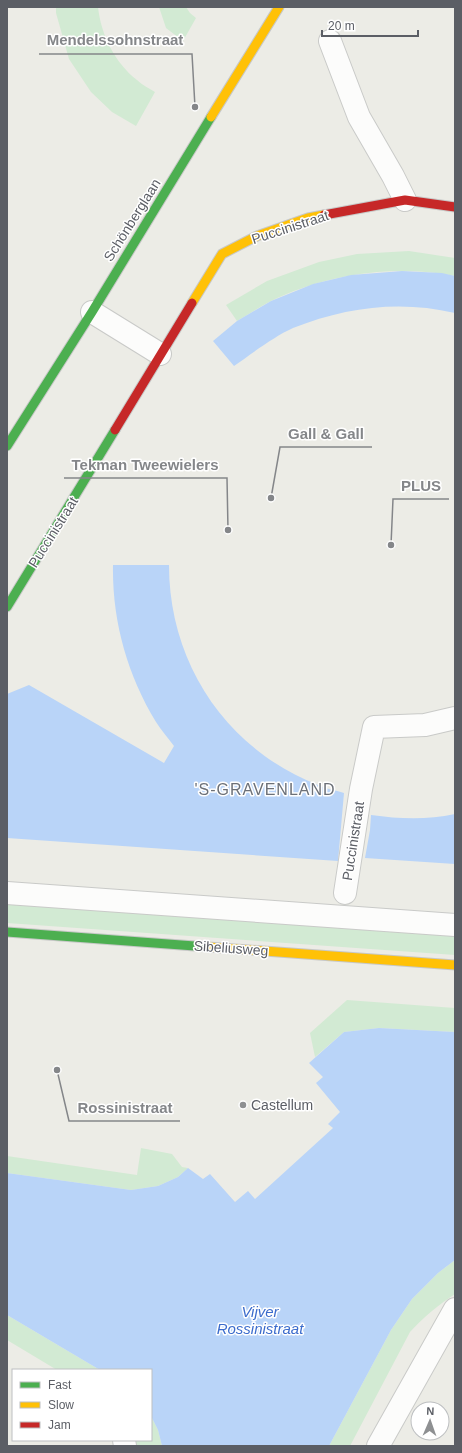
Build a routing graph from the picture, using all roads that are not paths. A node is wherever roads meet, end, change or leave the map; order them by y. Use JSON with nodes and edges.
{"nodes":[{"id":1,"x":279,"y":7,"type":"edge"},
{"id":2,"x":330,"y":41,"type":"dead end"},
{"id":3,"x":405,"y":200,"type":"junction"},
{"id":4,"x":455,"y":208,"type":"edge"},
{"id":5,"x":92,"y":312,"type":"junction"},
{"id":6,"x":160,"y":354,"type":"junction"},
{"id":7,"x":7,"y":446,"type":"edge"},
{"id":8,"x":7,"y":607,"type":"edge"},
{"id":9,"x":455,"y":718,"type":"edge"},
{"id":10,"x":7,"y":893,"type":"edge"},
{"id":11,"x":345,"y":893,"type":"dead end"},
{"id":12,"x":455,"y":925,"type":"edge"},
{"id":13,"x":7,"y":932,"type":"edge"},
{"id":14,"x":455,"y":965,"type":"edge"},
{"id":15,"x":455,"y":1309,"type":"edge"},
{"id":16,"x":378,"y":1446,"type":"edge"}],
"edges":[{"from":1,"to":5,"type":"street","name":"Schönberglaan"},
{"from":2,"to":3,"type":"street"},
{"from":3,"to":4,"type":"street","name":"Puccinistraat"},
{"from":3,"to":6,"type":"street","name":"Puccinistraat"},
{"from":5,"to":6,"type":"street"},
{"from":5,"to":7,"type":"street","name":"Schönberglaan"},
{"from":6,"to":8,"type":"street","name":"Puccinistraat"},
{"from":9,"to":11,"type":"street","name":"Puccinistraat"},
{"from":10,"to":12,"type":"street"},
{"from":13,"to":14,"type":"street","name":"Sibeliusweg"},
{"from":15,"to":16,"type":"street"}]}
